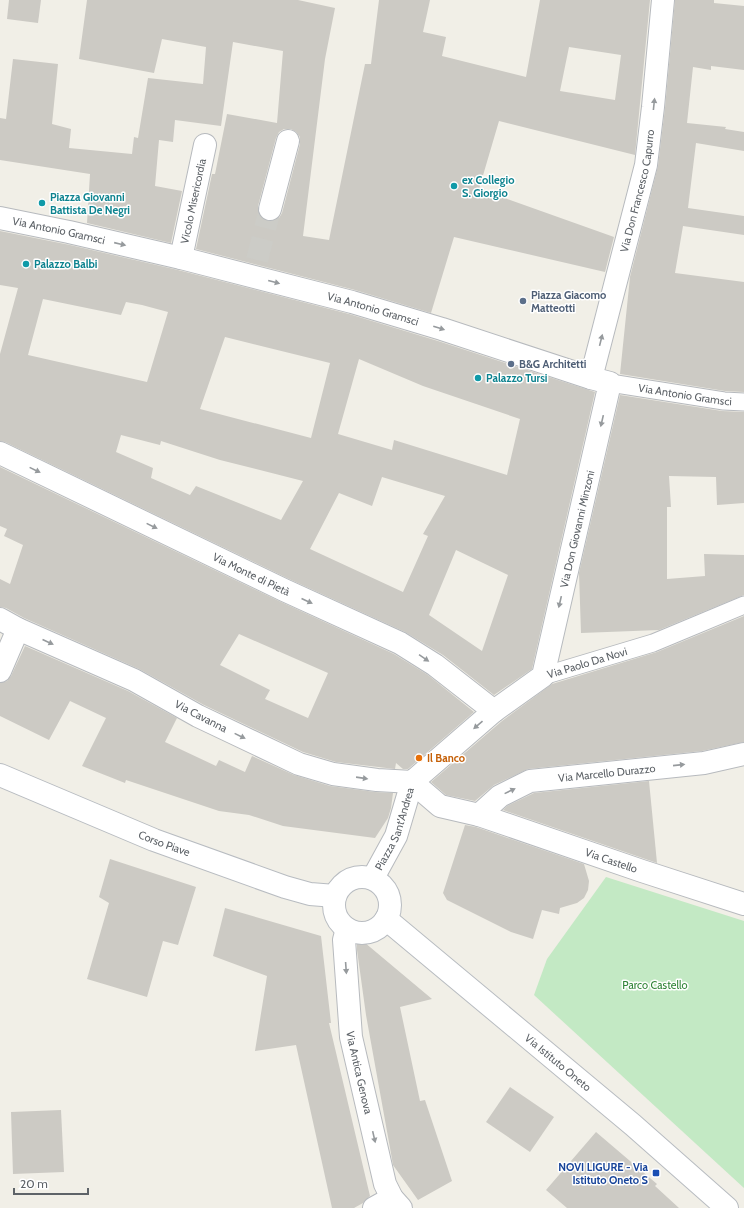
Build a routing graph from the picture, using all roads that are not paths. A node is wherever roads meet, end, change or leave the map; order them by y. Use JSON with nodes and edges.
{"nodes":[{"id":1,"x":663,"y":0,"type":"edge"},
{"id":2,"x":288,"y":141,"type":"dead end"},
{"id":3,"x":205,"y":145,"type":"dead end"},
{"id":4,"x":270,"y":209,"type":"tunnel mouth"},
{"id":5,"x":0,"y":218,"type":"edge"},
{"id":6,"x":181,"y":258,"type":"junction"},
{"id":7,"x":601,"y":380,"type":"junction"},
{"id":8,"x":744,"y":402,"type":"edge"},
{"id":9,"x":0,"y":453,"type":"edge"},
{"id":10,"x":744,"y":605,"type":"edge"},
{"id":11,"x":9,"y":624,"type":"edge"},
{"id":12,"x":0,"y":670,"type":"edge"},
{"id":13,"x":543,"y":676,"type":"junction"},
{"id":14,"x":494,"y":711,"type":"junction"},
{"id":15,"x":744,"y":754,"type":"edge"},
{"id":16,"x":0,"y":775,"type":"edge"},
{"id":17,"x":412,"y":782,"type":"junction"},
{"id":18,"x":479,"y":815,"type":"junction"},
{"id":19,"x":373,"y":878,"type":"junction"},
{"id":20,"x":335,"y":896,"type":"junction"},
{"id":21,"x":744,"y":904,"type":"edge"},
{"id":22,"x":386,"y":919,"type":"junction"},
{"id":23,"x":347,"y":929,"type":"junction"},
{"id":24,"x":389,"y":1205,"type":"edge"},
{"id":25,"x":727,"y":1208,"type":"edge"}],
"edges":[{"from":7,"to":1,"type":"street","name":"Via Don Francesco Capurro","one_way":true},
{"from":2,"to":4,"type":"street"},
{"from":3,"to":6,"type":"street","name":"Vicolo Misericordia"},
{"from":5,"to":6,"type":"street","name":"Via Antonio Gramsci","one_way":true},
{"from":6,"to":7,"type":"street","name":"Via Antonio Gramsci","one_way":true},
{"from":7,"to":8,"type":"street","name":"Via Antonio Gramsci"},
{"from":7,"to":13,"type":"street","name":"Via Don Giovanni Minzoni","one_way":true},
{"from":9,"to":14,"type":"street","name":"Via Monte di Pietà","one_way":true},
{"from":10,"to":13,"type":"street","name":"Via Paolo Da Novi"},
{"from":11,"to":12,"type":"street"},
{"from":11,"to":17,"type":"street","name":"Via Cavanna","one_way":true},
{"from":13,"to":14,"type":"street","name":"Via Paolo Da Novi"},
{"from":14,"to":17,"type":"street","name":"Via Paolo Da Novi","one_way":true},
{"from":18,"to":15,"type":"street","name":"Via Marcello Durazzo","one_way":true},
{"from":16,"to":20,"type":"street","name":"Corso Piave"},
{"from":17,"to":18,"type":"street","name":"Piazza Sant'Andrea"},
{"from":17,"to":19,"type":"street","name":"Piazza Sant'Andrea"},
{"from":18,"to":21,"type":"street","name":"Via Castello"},
{"from":19,"to":20,"type":"street"},
{"from":19,"to":22,"type":"street"},
{"from":20,"to":23,"type":"street"},
{"from":22,"to":23,"type":"street"},
{"from":22,"to":25,"type":"street","name":"Via Istituto Oneto"},
{"from":23,"to":24,"type":"street","name":"Via Antica Genova","one_way":true}]}
